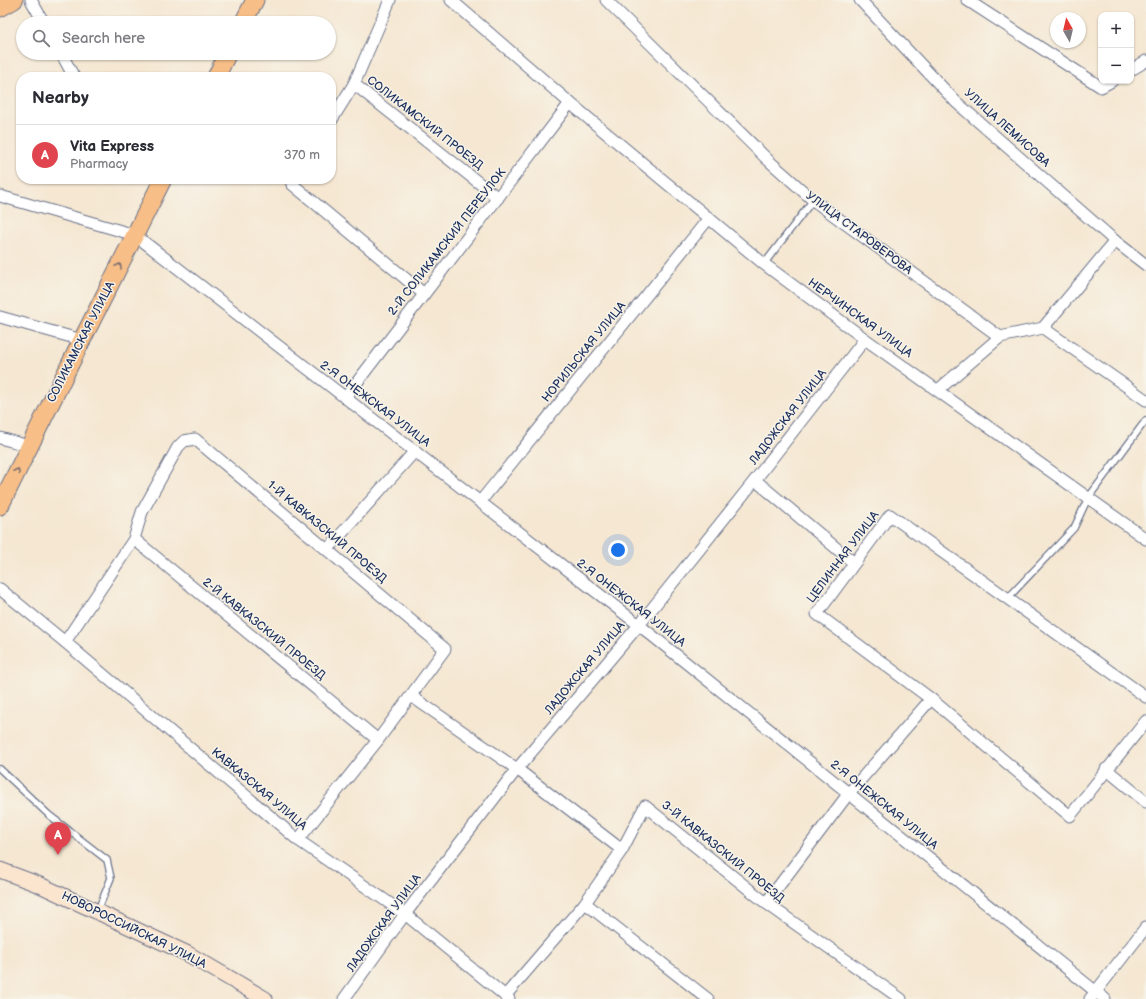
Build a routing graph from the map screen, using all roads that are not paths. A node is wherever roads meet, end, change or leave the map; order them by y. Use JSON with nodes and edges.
{"nodes":[{"id":1,"x":14,"y":0,"type":"edge"},
{"id":2,"x":31,"y":0,"type":"edge"},
{"id":3,"x":255,"y":0,"type":"edge"},
{"id":4,"x":390,"y":0,"type":"edge"},
{"id":5,"x":451,"y":0,"type":"edge"},
{"id":6,"x":606,"y":0,"type":"edge"},
{"id":7,"x":860,"y":0,"type":"edge"},
{"id":8,"x":967,"y":0,"type":"edge"},
{"id":9,"x":462,"y":4,"type":"edge"},
{"id":10,"x":0,"y":8,"type":"edge"},
{"id":11,"x":40,"y":16,"type":"edge"},
{"id":12,"x":247,"y":16,"type":"edge"},
{"id":13,"x":65,"y":60,"type":"edge"},
{"id":14,"x":224,"y":60,"type":"edge"},
{"id":15,"x":1146,"y":61,"type":"edge"},
{"id":16,"x":1134,"y":68,"type":"edge"},
{"id":17,"x":71,"y":72,"type":"edge"},
{"id":18,"x":218,"y":72,"type":"edge"},
{"id":19,"x":354,"y":84,"type":"junction"},
{"id":20,"x":1107,"y":84,"type":"edge"},
{"id":21,"x":570,"y":103,"type":"junction"},
{"id":22,"x":336,"y":113,"type":"edge"},
{"id":23,"x":161,"y":184,"type":"edge"},
{"id":24,"x":292,"y":184,"type":"edge"},
{"id":25,"x":0,"y":196,"type":"edge"},
{"id":26,"x":498,"y":198,"type":"junction"},
{"id":27,"x":813,"y":200,"type":"junction"},
{"id":28,"x":709,"y":218,"type":"junction"},
{"id":29,"x":135,"y":235,"type":"junction"},
{"id":30,"x":1115,"y":241,"type":"junction"},
{"id":31,"x":764,"y":264,"type":"junction"},
{"id":32,"x":1146,"y":265,"type":"edge"},
{"id":33,"x":424,"y":294,"type":"junction"},
{"id":34,"x":0,"y":317,"type":"edge"},
{"id":35,"x":1043,"y":328,"type":"junction"},
{"id":36,"x":1000,"y":337,"type":"junction"},
{"id":37,"x":865,"y":338,"type":"junction"},
{"id":38,"x":82,"y":340,"type":"junction"},
{"id":39,"x":938,"y":390,"type":"junction"},
{"id":40,"x":345,"y":398,"type":"junction"},
{"id":41,"x":1146,"y":400,"type":"edge"},
{"id":42,"x":1146,"y":420,"type":"edge"},
{"id":43,"x":0,"y":438,"type":"edge"},
{"id":44,"x":29,"y":446,"type":"junction"},
{"id":45,"x":415,"y":451,"type":"junction"},
{"id":46,"x":755,"y":480,"type":"junction"},
{"id":47,"x":1088,"y":498,"type":"junction"},
{"id":48,"x":480,"y":502,"type":"junction"},
{"id":49,"x":0,"y":506,"type":"edge"},
{"id":50,"x":134,"y":539,"type":"junction"},
{"id":51,"x":1146,"y":539,"type":"edge"},
{"id":52,"x":327,"y":550,"type":"junction"},
{"id":53,"x":854,"y":563,"type":"junction"},
{"id":54,"x":0,"y":589,"type":"edge"},
{"id":55,"x":1008,"y":598,"type":"junction"},
{"id":56,"x":639,"y":625,"type":"junction"},
{"id":57,"x":65,"y":642,"type":"junction"},
{"id":58,"x":411,"y":696,"type":"junction"},
{"id":59,"x":1146,"y":697,"type":"edge"},
{"id":60,"x":931,"y":699,"type":"junction"},
{"id":61,"x":1146,"y":721,"type":"edge"},
{"id":62,"x":378,"y":740,"type":"junction"},
{"id":63,"x":0,"y":769,"type":"edge"},
{"id":64,"x":516,"y":769,"type":"junction"},
{"id":65,"x":1106,"y":769,"type":"junction"},
{"id":66,"x":849,"y":793,"type":"junction"},
{"id":67,"x":1146,"y":802,"type":"edge"},
{"id":68,"x":298,"y":840,"type":"junction"},
{"id":69,"x":622,"y":850,"type":"junction"},
{"id":70,"x":0,"y":870,"type":"edge"},
{"id":71,"x":585,"y":903,"type":"junction"},
{"id":72,"x":766,"y":903,"type":"junction"},
{"id":73,"x":97,"y":911,"type":"junction"},
{"id":74,"x":405,"y":914,"type":"junction"},
{"id":75,"x":1146,"y":927,"type":"edge"},
{"id":76,"x":1093,"y":995,"type":"edge"},
{"id":77,"x":507,"y":997,"type":"edge"},
{"id":78,"x":265,"y":999,"type":"edge"},
{"id":79,"x":344,"y":999,"type":"edge"},
{"id":80,"x":708,"y":999,"type":"edge"},
{"id":81,"x":901,"y":999,"type":"edge"},
{"id":82,"x":1105,"y":999,"type":"edge"}],
"edges":[{"from":1,"to":10,"type":"main road"},
{"from":2,"to":11,"type":"street"},
{"from":3,"to":12,"type":"main road"},
{"from":4,"to":19,"type":"street"},
{"from":5,"to":9,"type":"street","name":"НЕРЧИНСКАЯ УЛИЦА"},
{"from":6,"to":27,"type":"street","name":"УЛИЦА СТАРОВЕРОВА"},
{"from":7,"to":30,"type":"street","name":"УЛИЦА ЛЕМИСОВА"},
{"from":8,"to":20,"type":"street"},
{"from":9,"to":21,"type":"street","name":"НЕРЧИНСКАЯ УЛИЦА"},
{"from":13,"to":17,"type":"street"},
{"from":14,"to":18,"type":"main road"},
{"from":15,"to":16,"type":"street"},
{"from":19,"to":22,"type":"street"},
{"from":19,"to":26,"type":"street","name":"СОЛИКАМСКИЙ ПРОЕЗД"},
{"from":21,"to":26,"type":"street","name":"2-Й СОЛИКАМСКИЙ ПЕРЕУЛОК"},
{"from":21,"to":28,"type":"street","name":"НЕРЧИНСКАЯ УЛИЦА"},
{"from":23,"to":29,"type":"main road","name":"СОЛИКАМСКАЯ УЛИЦА"},
{"from":24,"to":33,"type":"street"},
{"from":25,"to":29,"type":"street"},
{"from":26,"to":33,"type":"street","name":"2-Й СОЛИКАМСКИЙ ПЕРЕУЛОК"},
{"from":27,"to":31,"type":"lane"},
{"from":27,"to":36,"type":"street","name":"УЛИЦА СТАРОВЕРОВА"},
{"from":28,"to":31,"type":"street","name":"НЕРЧИНСКАЯ УЛИЦА"},
{"from":28,"to":48,"type":"street","name":"НОРИЛЬСКАЯ УЛИЦА"},
{"from":38,"to":29,"type":"main road","name":"СОЛИКАМСКАЯ УЛИЦА","one_way":true},
{"from":29,"to":40,"type":"street","name":"2-Я ОНЕЖСКАЯ УЛИЦА"},
{"from":30,"to":32,"type":"street","name":"УЛИЦА ЛЕМИСОВА"},
{"from":30,"to":35,"type":"street"},
{"from":31,"to":37,"type":"street","name":"НЕРЧИНСКАЯ УЛИЦА"},
{"from":33,"to":40,"type":"street","name":"2-Й СОЛИКАМСКИЙ ПЕРЕУЛОК"},
{"from":34,"to":38,"type":"street"},
{"from":35,"to":36,"type":"street"},
{"from":35,"to":41,"type":"street"},
{"from":36,"to":39,"type":"street"},
{"from":37,"to":39,"type":"street","name":"НЕРЧИНСКАЯ УЛИЦА"},
{"from":37,"to":46,"type":"street","name":"ЛАДОЖСКАЯ УЛИЦА"},
{"from":38,"to":44,"type":"main road","name":"СОЛИКАМСКАЯ УЛИЦА"},
{"from":39,"to":47,"type":"street","name":"НЕРЧИНСКАЯ УЛИЦА"},
{"from":40,"to":45,"type":"street","name":"2-Я ОНЕЖСКАЯ УЛИЦА"},
{"from":42,"to":47,"type":"lane"},
{"from":43,"to":44,"type":"street"},
{"from":49,"to":44,"type":"main road","name":"СОЛИКАМСКАЯ УЛИЦА","one_way":true},
{"from":45,"to":48,"type":"street","name":"2-Я ОНЕЖСКАЯ УЛИЦА"},
{"from":45,"to":52,"type":"street"},
{"from":46,"to":53,"type":"street"},
{"from":46,"to":56,"type":"street","name":"ЛАДОЖСКАЯ УЛИЦА"},
{"from":47,"to":51,"type":"street","name":"НЕРЧИНСКАЯ УЛИЦА"},
{"from":47,"to":55,"type":"lane"},
{"from":48,"to":56,"type":"street","name":"2-Я ОНЕЖСКАЯ УЛИЦА"},
{"from":50,"to":52,"type":"street","name":"1-Й КАВКАЗСКИЙ ПРОЕЗД"},
{"from":50,"to":57,"type":"street","name":"1-Й КАВКАЗСКИЙ ПРОЕЗД"},
{"from":50,"to":62,"type":"street","name":"2-Й КАВКАЗСКИЙ ПРОЕЗД"},
{"from":52,"to":58,"type":"street","name":"1-Й КАВКАЗСКИЙ ПРОЕЗД"},
{"from":53,"to":55,"type":"street","name":"ЦЕЛИННАЯ УЛИЦА"},
{"from":53,"to":60,"type":"street","name":"ЦЕЛИННАЯ УЛИЦА"},
{"from":54,"to":57,"type":"street","name":"КАВКАЗСКАЯ УЛИЦА"},
{"from":55,"to":59,"type":"street"},
{"from":56,"to":64,"type":"street","name":"ЛАДОЖСКАЯ УЛИЦА"},
{"from":56,"to":66,"type":"street","name":"2-Я ОНЕЖСКАЯ УЛИЦА"},
{"from":57,"to":68,"type":"street","name":"КАВКАЗСКАЯ УЛИЦА"},
{"from":58,"to":62,"type":"street","name":"1-Й КАВКАЗСКИЙ ПРОЕЗД"},
{"from":58,"to":64,"type":"street"},
{"from":60,"to":65,"type":"street"},
{"from":60,"to":66,"type":"street"},
{"from":61,"to":65,"type":"street"},
{"from":62,"to":68,"type":"street","name":"1-Й КАВКАЗСКИЙ ПРОЕЗД"},
{"from":63,"to":73,"type":"lane"},
{"from":64,"to":69,"type":"street"},
{"from":64,"to":74,"type":"street","name":"ЛАДОЖСКАЯ УЛИЦА"},
{"from":65,"to":67,"type":"street"},
{"from":66,"to":72,"type":"street"},
{"from":66,"to":76,"type":"street","name":"2-Я ОНЕЖСКАЯ УЛИЦА"},
{"from":68,"to":74,"type":"street","name":"КАВКАЗСКАЯ УЛИЦА"},
{"from":69,"to":71,"type":"street","name":"3-Й КАВКАЗСКИЙ ПРОЕЗД"},
{"from":69,"to":72,"type":"street","name":"3-Й КАВКАЗСКИЙ ПРОЕЗД"},
{"from":70,"to":73,"type":"street","name":"НОВОРОССИЙСКАЯ УЛИЦА"},
{"from":71,"to":77,"type":"street","name":"3-Й КАВКАЗСКИЙ ПРОЕЗД"},
{"from":71,"to":80,"type":"street"},
{"from":72,"to":81,"type":"street","name":"3-Й КАВКАЗСКИЙ ПРОЕЗД"},
{"from":73,"to":78,"type":"street","name":"НОВОРОССИЙСКАЯ УЛИЦА"},
{"from":74,"to":77,"type":"street","name":"КАВКАЗСКАЯ УЛИЦА"},
{"from":74,"to":79,"type":"street","name":"ЛАДОЖСКАЯ УЛИЦА"},
{"from":75,"to":76,"type":"street"},
{"from":76,"to":82,"type":"street","name":"2-Я ОНЕЖСКАЯ УЛИЦА"}]}
